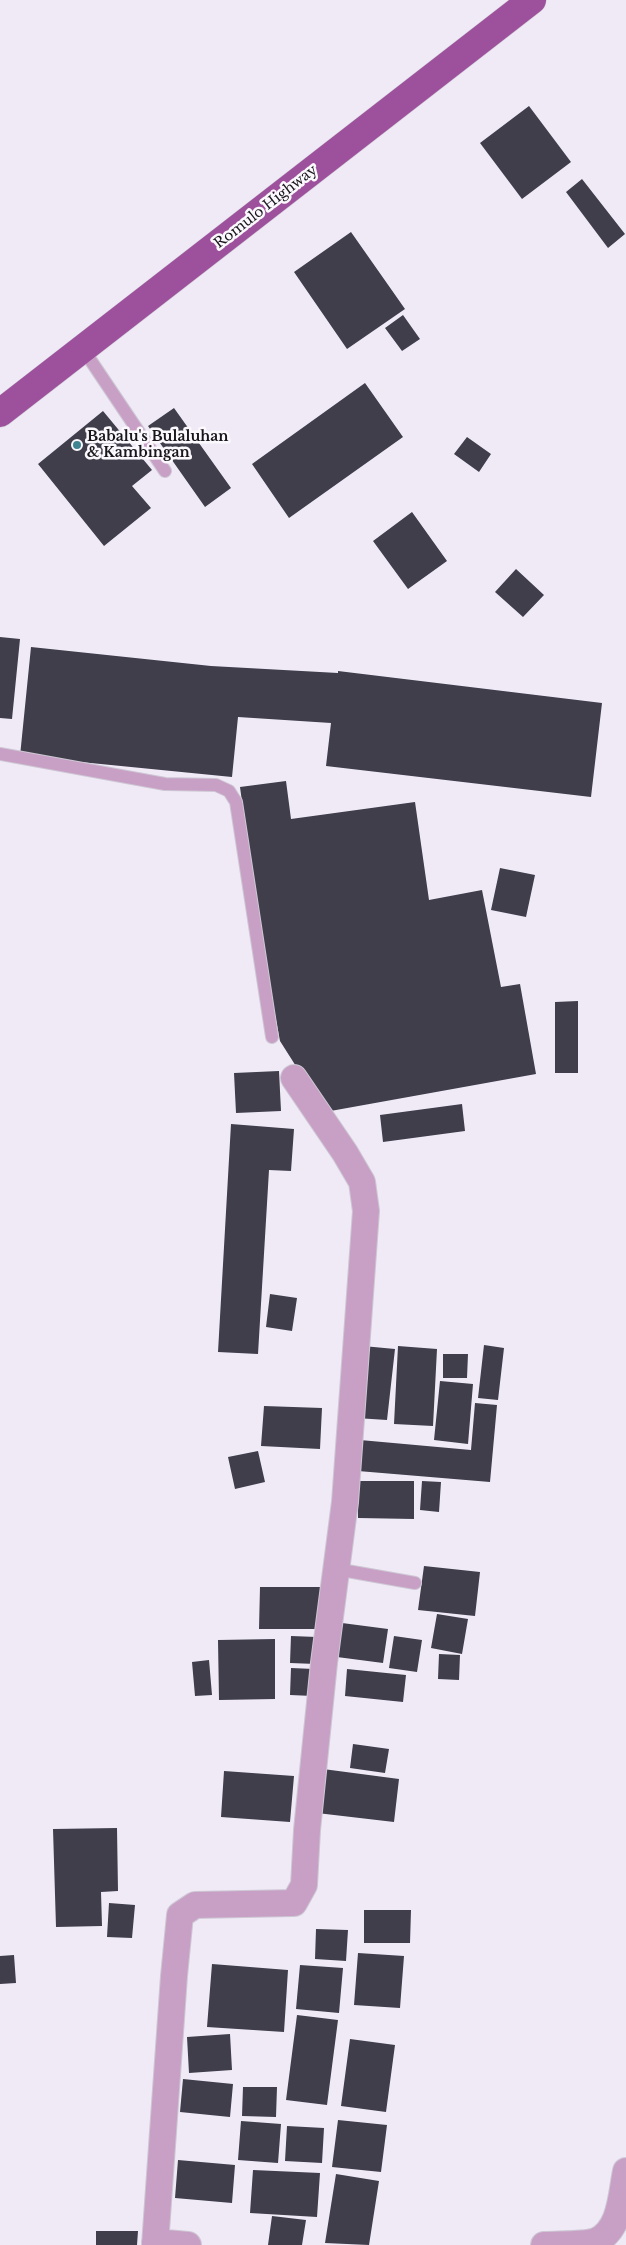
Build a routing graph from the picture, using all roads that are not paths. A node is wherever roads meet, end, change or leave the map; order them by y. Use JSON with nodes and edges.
{"nodes":[{"id":1,"x":532,"y":0,"type":"edge"},
{"id":2,"x":83,"y":349,"type":"junction"},
{"id":3,"x":0,"y":413,"type":"edge"},
{"id":4,"x":165,"y":471,"type":"dead end"},
{"id":5,"x":0,"y":754,"type":"edge"},
{"id":6,"x":272,"y":1037,"type":"dead end"},
{"id":7,"x":294,"y":1078,"type":"dead end"},
{"id":8,"x":336,"y":1569,"type":"junction"},
{"id":9,"x":415,"y":1583,"type":"dead end"},
{"id":10,"x":626,"y":2171,"type":"edge"},
{"id":11,"x":155,"y":2244,"type":"edge"},
{"id":12,"x":188,"y":2245,"type":"edge"},
{"id":13,"x":544,"y":2245,"type":"edge"}],
"edges":[{"from":1,"to":2,"type":"highway","name":"Romulo Highway"},
{"from":2,"to":3,"type":"highway","name":"Romulo Highway"},
{"from":2,"to":4,"type":"lane"},
{"from":5,"to":6,"type":"lane"},
{"from":7,"to":8,"type":"street"},
{"from":8,"to":9,"type":"lane"},
{"from":8,"to":11,"type":"street"},
{"from":10,"to":13,"type":"street"},
{"from":11,"to":12,"type":"street"}]}
